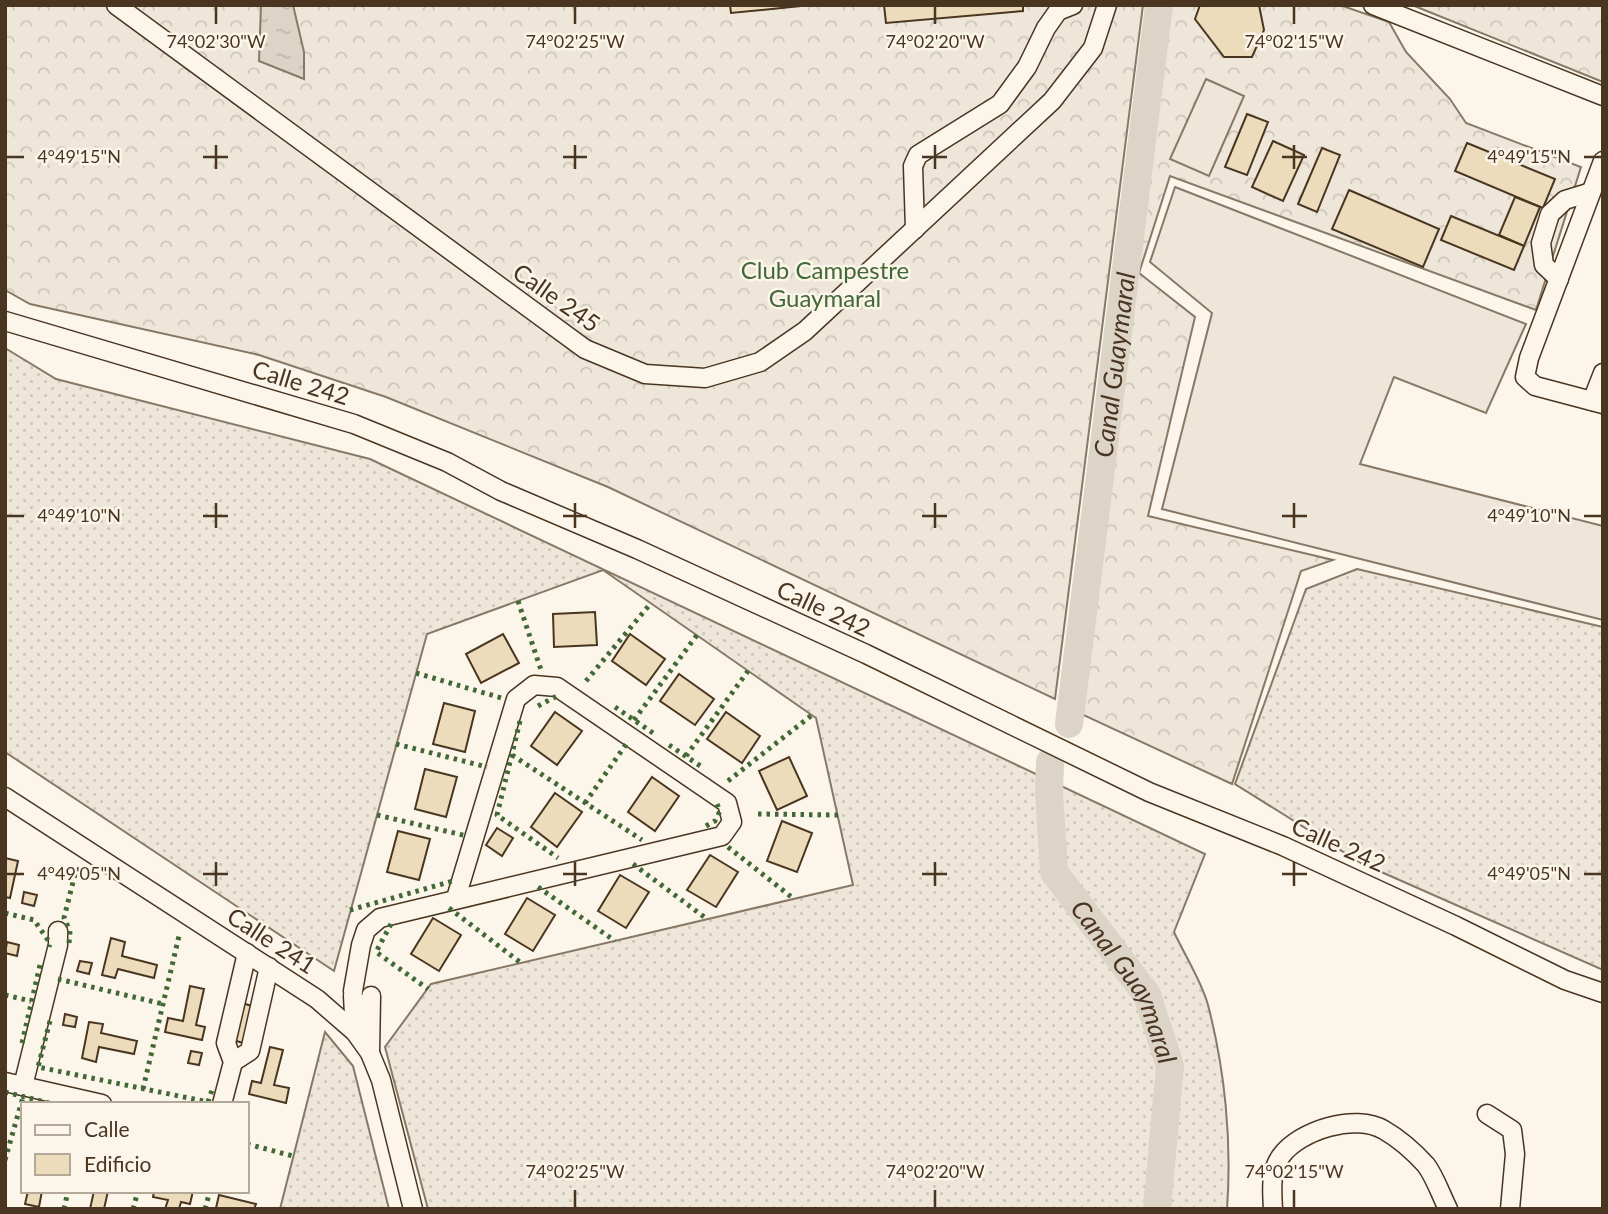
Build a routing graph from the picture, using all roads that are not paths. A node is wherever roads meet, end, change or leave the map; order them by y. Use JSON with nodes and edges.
{"nodes":[{"id":1,"x":116,"y":5,"type":"edge"},
{"id":2,"x":1076,"y":5,"type":"edge"},
{"id":3,"x":1373,"y":5,"type":"edge"},
{"id":4,"x":1105,"y":9,"type":"edge"},
{"id":5,"x":1603,"y":96,"type":"edge"},
{"id":6,"x":1603,"y":161,"type":"edge"},
{"id":7,"x":1591,"y":192,"type":"junction"},
{"id":8,"x":915,"y":229,"type":"junction"},
{"id":9,"x":1559,"y":279,"type":"junction"},
{"id":10,"x":5,"y":320,"type":"edge"},
{"id":11,"x":1603,"y":373,"type":"edge"},
{"id":12,"x":1597,"y":403,"type":"edge"},
{"id":13,"x":5,"y":797,"type":"edge"},
{"id":14,"x":456,"y":898,"type":"junction"},
{"id":15,"x":58,"y":931,"type":"dead end"},
{"id":16,"x":247,"y":953,"type":"junction"},
{"id":17,"x":268,"y":967,"type":"junction"},
{"id":18,"x":1603,"y":993,"type":"edge"},
{"id":19,"x":362,"y":994,"type":"junction"},
{"id":20,"x":355,"y":1032,"type":"junction"},
{"id":21,"x":370,"y":1053,"type":"junction"},
{"id":22,"x":233,"y":1062,"type":"junction"},
{"id":23,"x":14,"y":1084,"type":"edge"},
{"id":24,"x":93,"y":1102,"type":"edge"},
{"id":25,"x":223,"y":1102,"type":"edge"},
{"id":26,"x":1488,"y":1114,"type":"dead end"},
{"id":27,"x":413,"y":1209,"type":"edge"},
{"id":28,"x":1273,"y":1209,"type":"edge"},
{"id":29,"x":1448,"y":1209,"type":"edge"},
{"id":30,"x":1510,"y":1209,"type":"edge"}],
"edges":[{"from":1,"to":8,"type":"street","name":"Calle 245"},
{"from":2,"to":4,"type":"street"},
{"from":2,"to":8,"type":"street"},
{"from":3,"to":5,"type":"street"},
{"from":4,"to":8,"type":"street","name":"Calle 245"},
{"from":6,"to":7,"type":"street"},
{"from":7,"to":9,"type":"street"},
{"from":7,"to":9,"type":"street"},
{"from":9,"to":12,"type":"street"},
{"from":10,"to":18,"type":"street","name":"Calle 242"},
{"from":11,"to":12,"type":"street"},
{"from":13,"to":16,"type":"street","name":"Calle 241"},
{"from":14,"to":14,"type":"street"},
{"from":14,"to":19,"type":"street"},
{"from":15,"to":23,"type":"street"},
{"from":16,"to":17,"type":"street","name":"Calle 241"},
{"from":16,"to":22,"type":"street"},
{"from":17,"to":20,"type":"street","name":"Calle 241"},
{"from":17,"to":22,"type":"street"},
{"from":19,"to":20,"type":"street"},
{"from":19,"to":21,"type":"street"},
{"from":20,"to":21,"type":"street","name":"Calle 241"},
{"from":21,"to":27,"type":"street","name":"Calle 241"},
{"from":22,"to":25,"type":"street"},
{"from":23,"to":24,"type":"street"},
{"from":26,"to":30,"type":"street"},
{"from":28,"to":29,"type":"street"}]}
